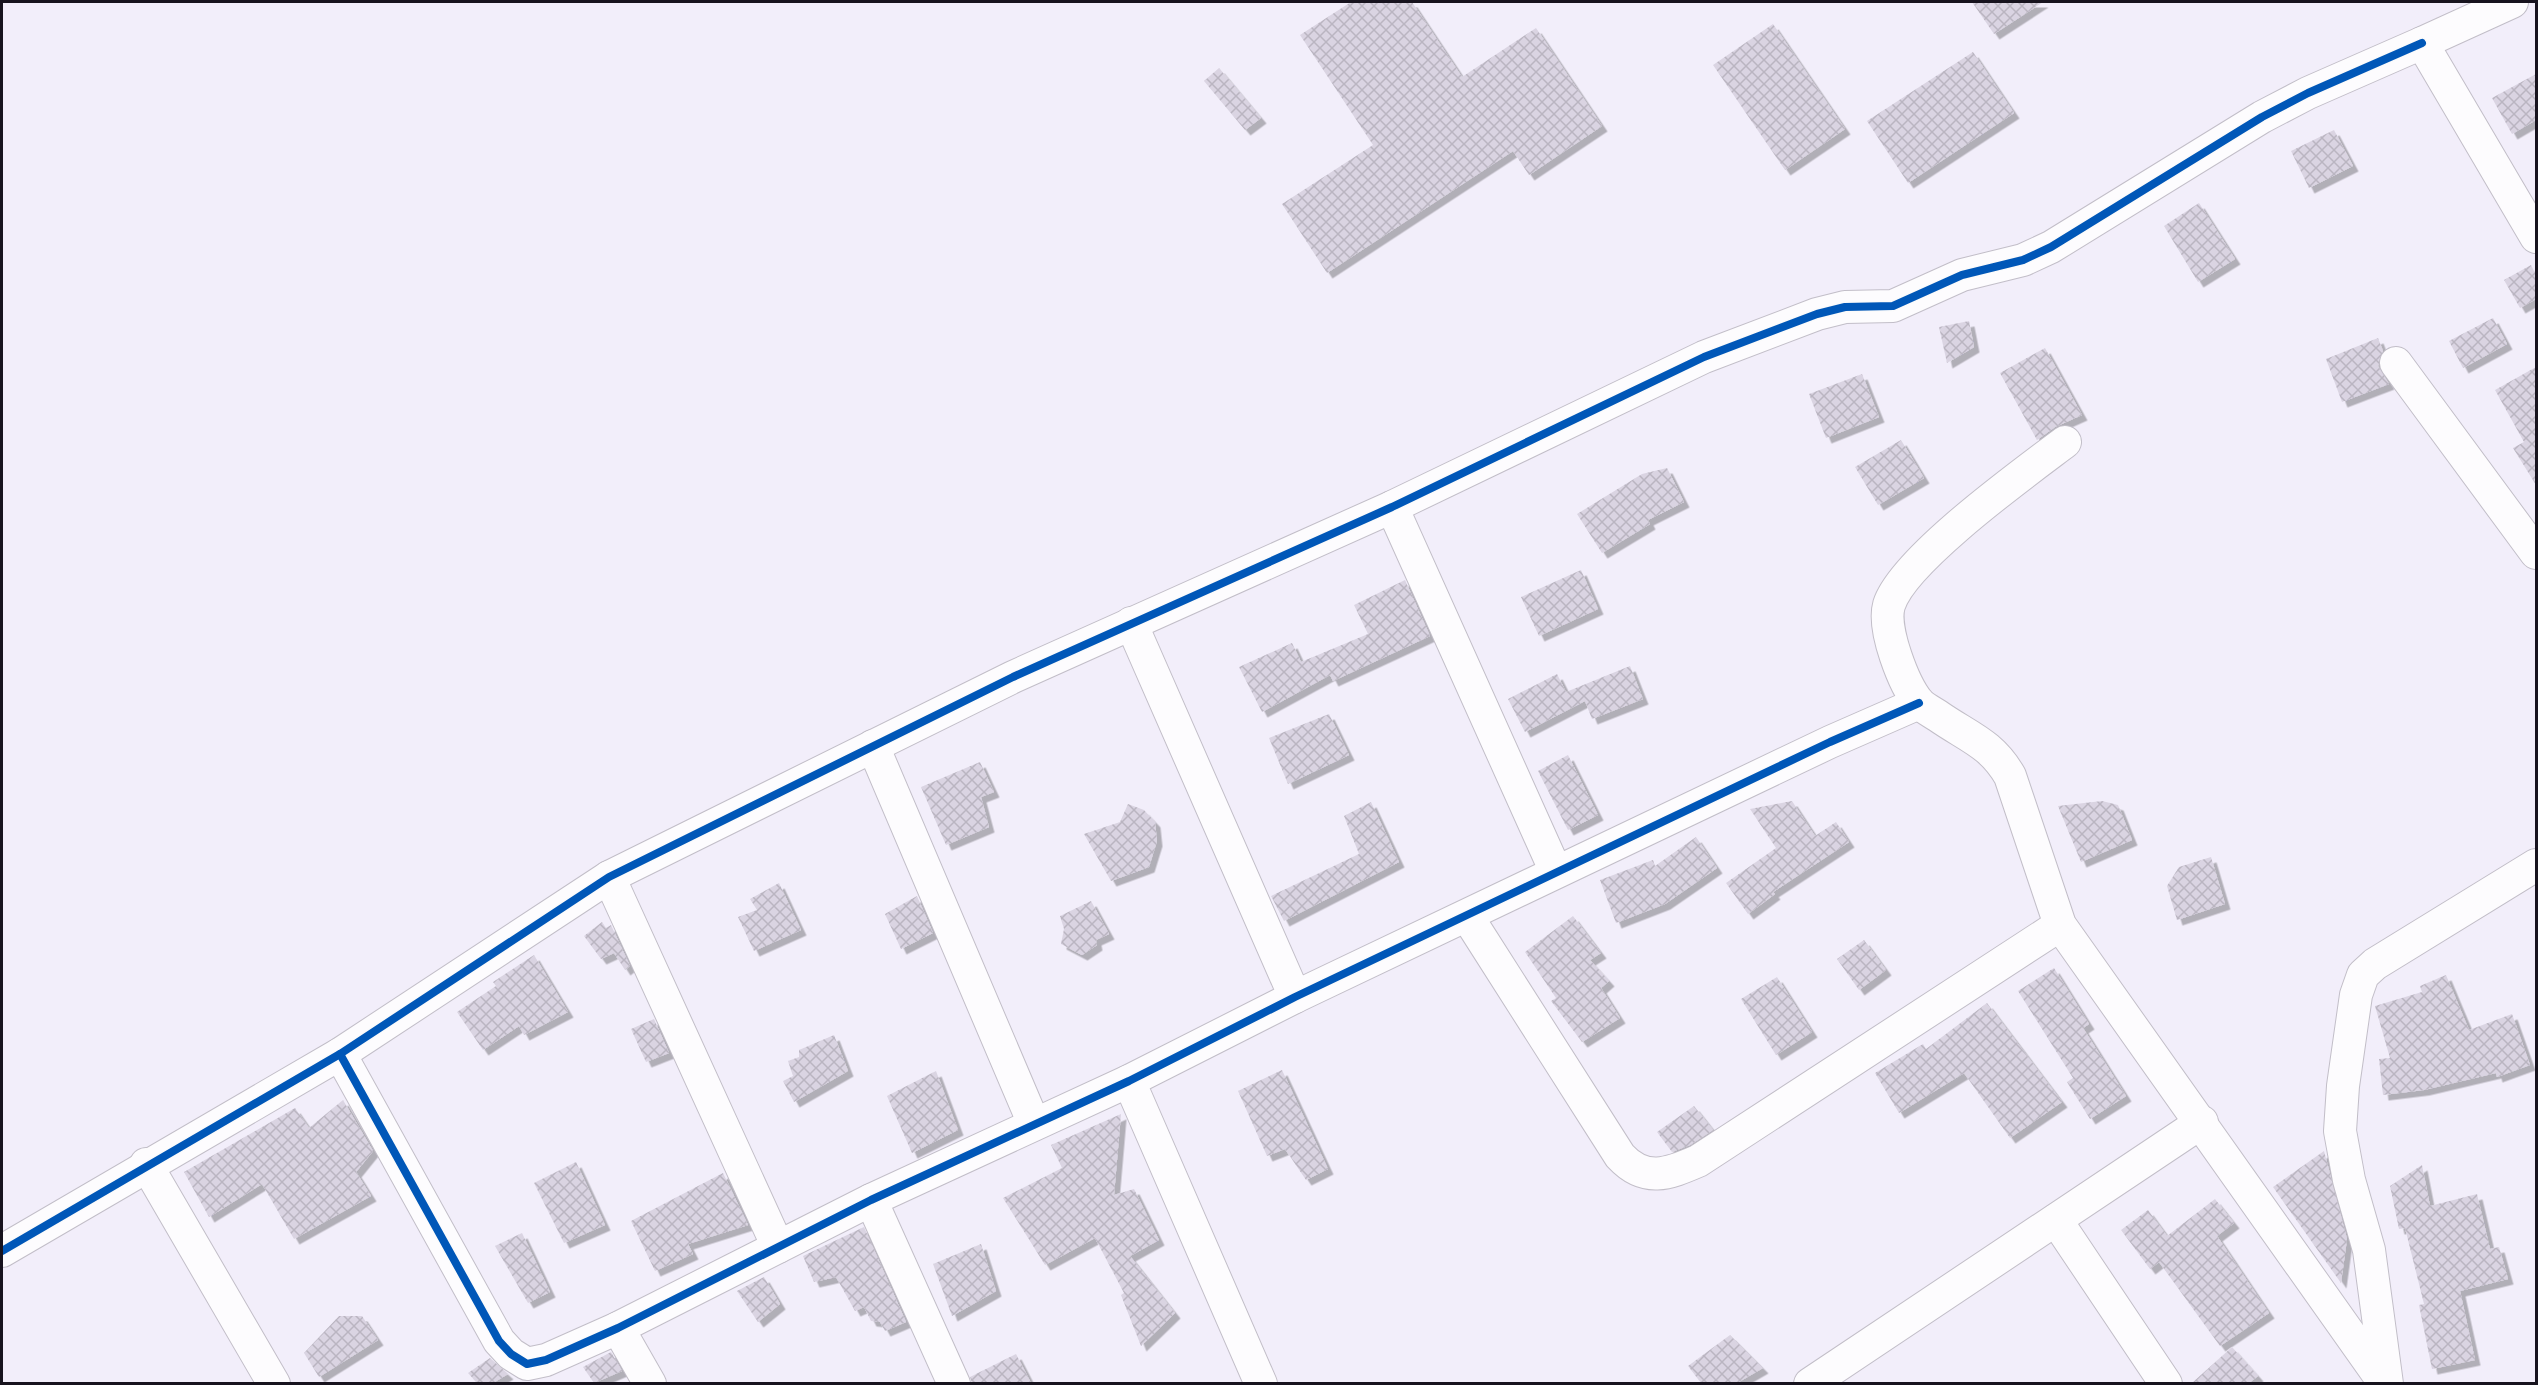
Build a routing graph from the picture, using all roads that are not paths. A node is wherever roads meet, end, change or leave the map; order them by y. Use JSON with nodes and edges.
{"nodes":[{"id":1,"x":2512,"y":2,"type":"edge"},
{"id":2,"x":2422,"y":43,"type":"junction"},
{"id":3,"x":2536,"y":237,"type":"edge"},
{"id":4,"x":2396,"y":363,"type":"dead end"},
{"id":5,"x":2065,"y":442,"type":"dead end"},
{"id":6,"x":1392,"y":507,"type":"junction"},
{"id":7,"x":2536,"y":553,"type":"edge"},
{"id":8,"x":1131,"y":623,"type":"junction"},
{"id":9,"x":1919,"y":703,"type":"junction"},
{"id":10,"x":873,"y":746,"type":"junction"},
{"id":11,"x":2536,"y":865,"type":"edge"},
{"id":12,"x":1556,"y":872,"type":"junction"},
{"id":13,"x":609,"y":877,"type":"junction"},
{"id":14,"x":1467,"y":916,"type":"junction"},
{"id":15,"x":2060,"y":925,"type":"junction"},
{"id":16,"x":1295,"y":997,"type":"junction"},
{"id":17,"x":340,"y":1054,"type":"junction"},
{"id":18,"x":1129,"y":1081,"type":"junction"},
{"id":19,"x":2202,"y":1122,"type":"junction"},
{"id":20,"x":1034,"y":1124,"type":"junction"},
{"id":21,"x":146,"y":1164,"type":"junction"},
{"id":22,"x":871,"y":1200,"type":"junction"},
{"id":23,"x":2056,"y":1220,"type":"junction"},
{"id":24,"x":778,"y":1247,"type":"junction"},
{"id":25,"x":2,"y":1251,"type":"edge"},
{"id":26,"x":618,"y":1328,"type":"junction"},
{"id":27,"x":274,"y":1383,"type":"edge"},
{"id":28,"x":650,"y":1383,"type":"edge"},
{"id":29,"x":954,"y":1383,"type":"edge"},
{"id":30,"x":1261,"y":1383,"type":"edge"},
{"id":31,"x":1810,"y":1383,"type":"edge"},
{"id":32,"x":2166,"y":1383,"type":"edge"},
{"id":33,"x":2386,"y":1383,"type":"edge"}],
"edges":[{"from":1,"to":2,"type":"street"},
{"from":2,"to":3,"type":"street"},
{"from":2,"to":6,"type":"street"},
{"from":4,"to":7,"type":"street"},
{"from":5,"to":9,"type":"street"},
{"from":6,"to":8,"type":"street"},
{"from":6,"to":12,"type":"street"},
{"from":8,"to":10,"type":"street"},
{"from":8,"to":16,"type":"street"},
{"from":9,"to":12,"type":"street"},
{"from":9,"to":15,"type":"street"},
{"from":10,"to":13,"type":"street"},
{"from":10,"to":20,"type":"street"},
{"from":11,"to":33,"type":"street"},
{"from":12,"to":14,"type":"street"},
{"from":13,"to":17,"type":"street"},
{"from":13,"to":24,"type":"street"},
{"from":14,"to":15,"type":"street"},
{"from":14,"to":16,"type":"street"},
{"from":15,"to":19,"type":"street"},
{"from":16,"to":18,"type":"street"},
{"from":17,"to":21,"type":"street"},
{"from":17,"to":26,"type":"street"},
{"from":18,"to":20,"type":"street"},
{"from":18,"to":30,"type":"street"},
{"from":19,"to":23,"type":"street"},
{"from":19,"to":33,"type":"street"},
{"from":20,"to":22,"type":"street"},
{"from":21,"to":25,"type":"street"},
{"from":21,"to":27,"type":"street"},
{"from":22,"to":24,"type":"street"},
{"from":22,"to":29,"type":"street"},
{"from":23,"to":31,"type":"street"},
{"from":23,"to":32,"type":"street"},
{"from":24,"to":26,"type":"street"},
{"from":26,"to":28,"type":"street"}]}
